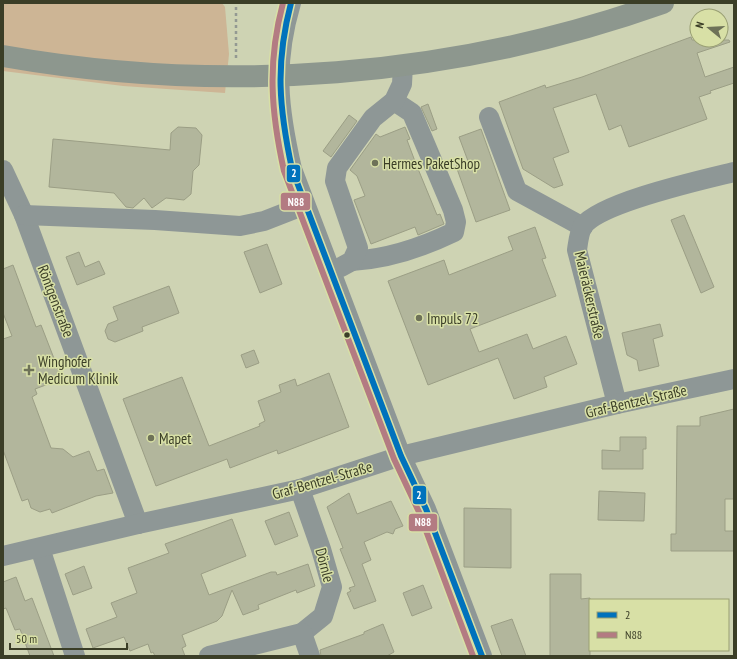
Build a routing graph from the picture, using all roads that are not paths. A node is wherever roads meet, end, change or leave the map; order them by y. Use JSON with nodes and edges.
{"nodes":[{"id":1,"x":291,"y":3,"type":"edge"},
{"id":2,"x":663,"y":3,"type":"edge"},
{"id":3,"x":3,"y":56,"type":"edge"},
{"id":4,"x":403,"y":65,"type":"junction"},
{"id":5,"x":279,"y":76,"type":"junction"},
{"id":6,"x":394,"y":101,"type":"junction"},
{"id":7,"x":489,"y":117,"type":"dead end"},
{"id":8,"x":3,"y":170,"type":"edge"},
{"id":9,"x":734,"y":172,"type":"edge"},
{"id":10,"x":305,"y":205,"type":"junction"},
{"id":11,"x":24,"y":215,"type":"junction"},
{"id":12,"x":583,"y":227,"type":"junction"},
{"id":13,"x":352,"y":261,"type":"junction"},
{"id":14,"x":331,"y":272,"type":"junction"},
{"id":15,"x":734,"y":379,"type":"edge"},
{"id":16,"x":617,"y":404,"type":"junction"},
{"id":17,"x":401,"y":456,"type":"junction"},
{"id":18,"x":300,"y":489,"type":"junction"},
{"id":19,"x":138,"y":524,"type":"junction"},
{"id":20,"x":40,"y":548,"type":"junction"},
{"id":21,"x":3,"y":556,"type":"edge"},
{"id":22,"x":302,"y":633,"type":"junction"},
{"id":23,"x":75,"y":656,"type":"edge"},
{"id":24,"x":209,"y":656,"type":"edge"},
{"id":25,"x":310,"y":656,"type":"edge"},
{"id":26,"x":482,"y":656,"type":"edge"}],
"edges":[{"from":1,"to":5,"type":"street"},
{"from":2,"to":4,"type":"main road"},
{"from":3,"to":5,"type":"main road"},
{"from":4,"to":5,"type":"main road"},
{"from":4,"to":6,"type":"street"},
{"from":5,"to":10,"type":"street"},
{"from":6,"to":13,"type":"street"},
{"from":6,"to":13,"type":"street"},
{"from":7,"to":12,"type":"street"},
{"from":8,"to":11,"type":"street","name":"Röntgenstraße"},
{"from":9,"to":12,"type":"street"},
{"from":10,"to":11,"type":"street"},
{"from":10,"to":14,"type":"street"},
{"from":11,"to":19,"type":"street","name":"Röntgenstraße"},
{"from":12,"to":16,"type":"street","name":"Maieräckerstraße"},
{"from":13,"to":14,"type":"street"},
{"from":14,"to":17,"type":"street"},
{"from":15,"to":16,"type":"street","name":"Graf-Bentzel-Straße"},
{"from":16,"to":17,"type":"street","name":"Graf-Bentzel-Straße"},
{"from":17,"to":18,"type":"street","name":"Graf-Bentzel-Straße"},
{"from":17,"to":26,"type":"street"},
{"from":18,"to":19,"type":"street","name":"Graf-Bentzel-Straße"},
{"from":18,"to":22,"type":"street","name":"Dörnle"},
{"from":19,"to":20,"type":"street","name":"Graf-Bentzel-Straße"},
{"from":20,"to":21,"type":"street","name":"Graf-Bentzel-Straße"},
{"from":20,"to":23,"type":"street"},
{"from":22,"to":24,"type":"street","name":"Dörnle"},
{"from":22,"to":25,"type":"street"}]}
